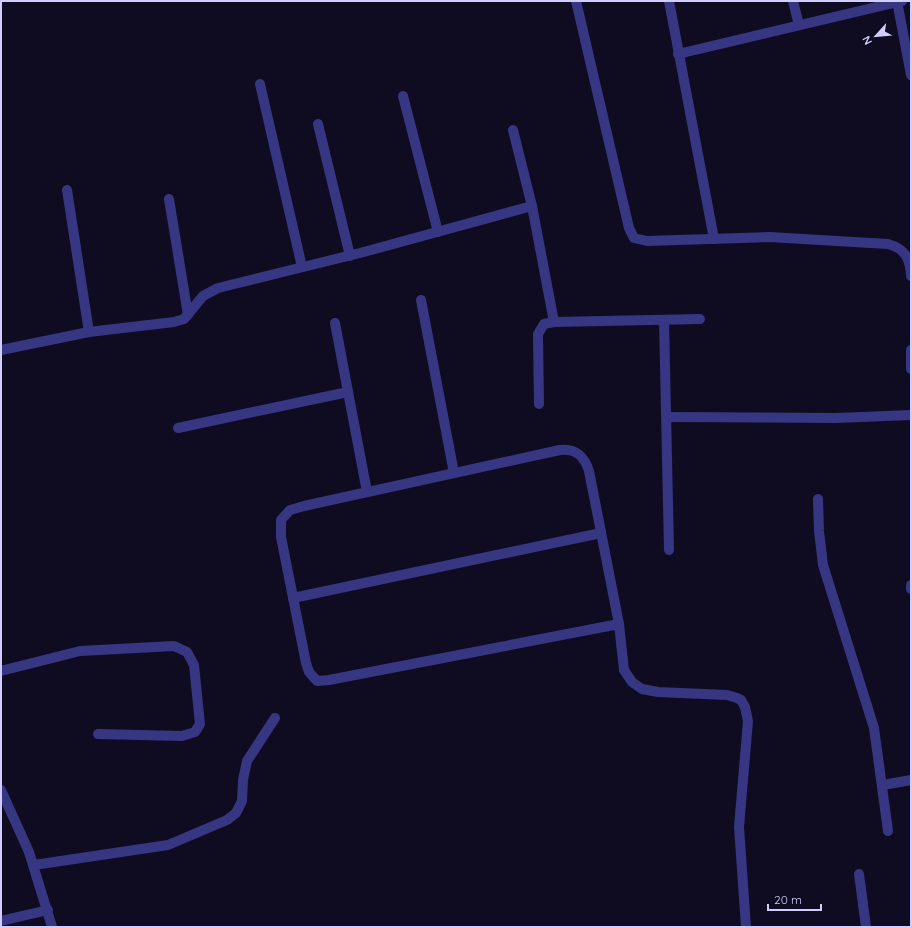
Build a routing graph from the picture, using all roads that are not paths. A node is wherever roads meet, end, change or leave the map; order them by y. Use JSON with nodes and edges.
{"nodes":[{"id":1,"x":576,"y":1,"type":"edge"},
{"id":2,"x":669,"y":1,"type":"edge"},
{"id":3,"x":793,"y":1,"type":"edge"},
{"id":4,"x":898,"y":1,"type":"edge"},
{"id":5,"x":799,"y":25,"type":"junction"},
{"id":6,"x":678,"y":54,"type":"junction"},
{"id":7,"x":911,"y":75,"type":"edge"},
{"id":8,"x":260,"y":84,"type":"dead end"},
{"id":9,"x":403,"y":96,"type":"dead end"},
{"id":10,"x":318,"y":124,"type":"dead end"},
{"id":11,"x":513,"y":130,"type":"dead end"},
{"id":12,"x":67,"y":190,"type":"dead end"},
{"id":13,"x":169,"y":199,"type":"dead end"},
{"id":14,"x":532,"y":206,"type":"junction"},
{"id":15,"x":438,"y":232,"type":"junction"},
{"id":16,"x":714,"y":239,"type":"junction"},
{"id":17,"x":350,"y":256,"type":"junction"},
{"id":18,"x":302,"y":267,"type":"junction"},
{"id":19,"x":911,"y":276,"type":"edge"},
{"id":20,"x":421,"y":300,"type":"dead end"},
{"id":21,"x":188,"y":315,"type":"junction"},
{"id":22,"x":700,"y":319,"type":"dead end"},
{"id":23,"x":664,"y":320,"type":"junction"},
{"id":24,"x":554,"y":322,"type":"junction"},
{"id":25,"x":335,"y":323,"type":"dead end"},
{"id":26,"x":89,"y":332,"type":"junction"},
{"id":27,"x":1,"y":350,"type":"edge"},
{"id":28,"x":911,"y":350,"type":"edge"},
{"id":29,"x":911,"y":369,"type":"edge"},
{"id":30,"x":348,"y":392,"type":"junction"},
{"id":31,"x":539,"y":404,"type":"dead end"},
{"id":32,"x":911,"y":414,"type":"edge"},
{"id":33,"x":666,"y":417,"type":"junction"},
{"id":34,"x":178,"y":428,"type":"dead end"},
{"id":35,"x":454,"y":473,"type":"junction"},
{"id":36,"x":367,"y":492,"type":"junction"},
{"id":37,"x":818,"y":499,"type":"dead end"},
{"id":38,"x":601,"y":533,"type":"junction"},
{"id":39,"x":669,"y":550,"type":"dead end"},
{"id":40,"x":911,"y":586,"type":"edge"},
{"id":41,"x":911,"y":589,"type":"edge"},
{"id":42,"x":293,"y":598,"type":"junction"},
{"id":43,"x":619,"y":624,"type":"junction"},
{"id":44,"x":1,"y":671,"type":"edge"},
{"id":45,"x":275,"y":718,"type":"dead end"},
{"id":46,"x":98,"y":734,"type":"dead end"},
{"id":47,"x":911,"y":780,"type":"edge"},
{"id":48,"x":883,"y":785,"type":"junction"},
{"id":49,"x":1,"y":790,"type":"edge"},
{"id":50,"x":888,"y":831,"type":"dead end"},
{"id":51,"x":34,"y":865,"type":"junction"},
{"id":52,"x":859,"y":874,"type":"dead end"},
{"id":53,"x":48,"y":910,"type":"junction"},
{"id":54,"x":1,"y":921,"type":"edge"},
{"id":55,"x":52,"y":927,"type":"edge"},
{"id":56,"x":746,"y":927,"type":"edge"},
{"id":57,"x":866,"y":927,"type":"edge"}],
"edges":[{"from":1,"to":16,"type":"street"},
{"from":2,"to":6,"type":"street"},
{"from":3,"to":5,"type":"street"},
{"from":4,"to":5,"type":"street"},
{"from":4,"to":7,"type":"street"},
{"from":5,"to":6,"type":"street"},
{"from":6,"to":16,"type":"street"},
{"from":8,"to":18,"type":"street"},
{"from":9,"to":15,"type":"street"},
{"from":10,"to":17,"type":"street"},
{"from":11,"to":14,"type":"street"},
{"from":12,"to":26,"type":"street"},
{"from":13,"to":21,"type":"street"},
{"from":14,"to":15,"type":"street"},
{"from":14,"to":24,"type":"street"},
{"from":15,"to":17,"type":"street"},
{"from":16,"to":19,"type":"street"},
{"from":17,"to":18,"type":"street"},
{"from":18,"to":21,"type":"street"},
{"from":20,"to":35,"type":"street"},
{"from":21,"to":26,"type":"street"},
{"from":22,"to":23,"type":"street"},
{"from":23,"to":24,"type":"street"},
{"from":23,"to":33,"type":"street"},
{"from":24,"to":31,"type":"street"},
{"from":25,"to":30,"type":"street"},
{"from":26,"to":27,"type":"street"},
{"from":28,"to":29,"type":"street"},
{"from":30,"to":34,"type":"street"},
{"from":30,"to":36,"type":"street"},
{"from":32,"to":33,"type":"street"},
{"from":33,"to":39,"type":"street"},
{"from":35,"to":36,"type":"street"},
{"from":35,"to":38,"type":"street"},
{"from":36,"to":42,"type":"street"},
{"from":37,"to":48,"type":"street"},
{"from":38,"to":42,"type":"street"},
{"from":38,"to":43,"type":"street"},
{"from":40,"to":41,"type":"street"},
{"from":42,"to":43,"type":"street"},
{"from":43,"to":56,"type":"street"},
{"from":44,"to":46,"type":"street"},
{"from":45,"to":51,"type":"street"},
{"from":47,"to":48,"type":"street"},
{"from":48,"to":50,"type":"street"},
{"from":49,"to":51,"type":"street"},
{"from":51,"to":53,"type":"street"},
{"from":52,"to":57,"type":"street"},
{"from":53,"to":54,"type":"street"},
{"from":53,"to":55,"type":"street"}]}
